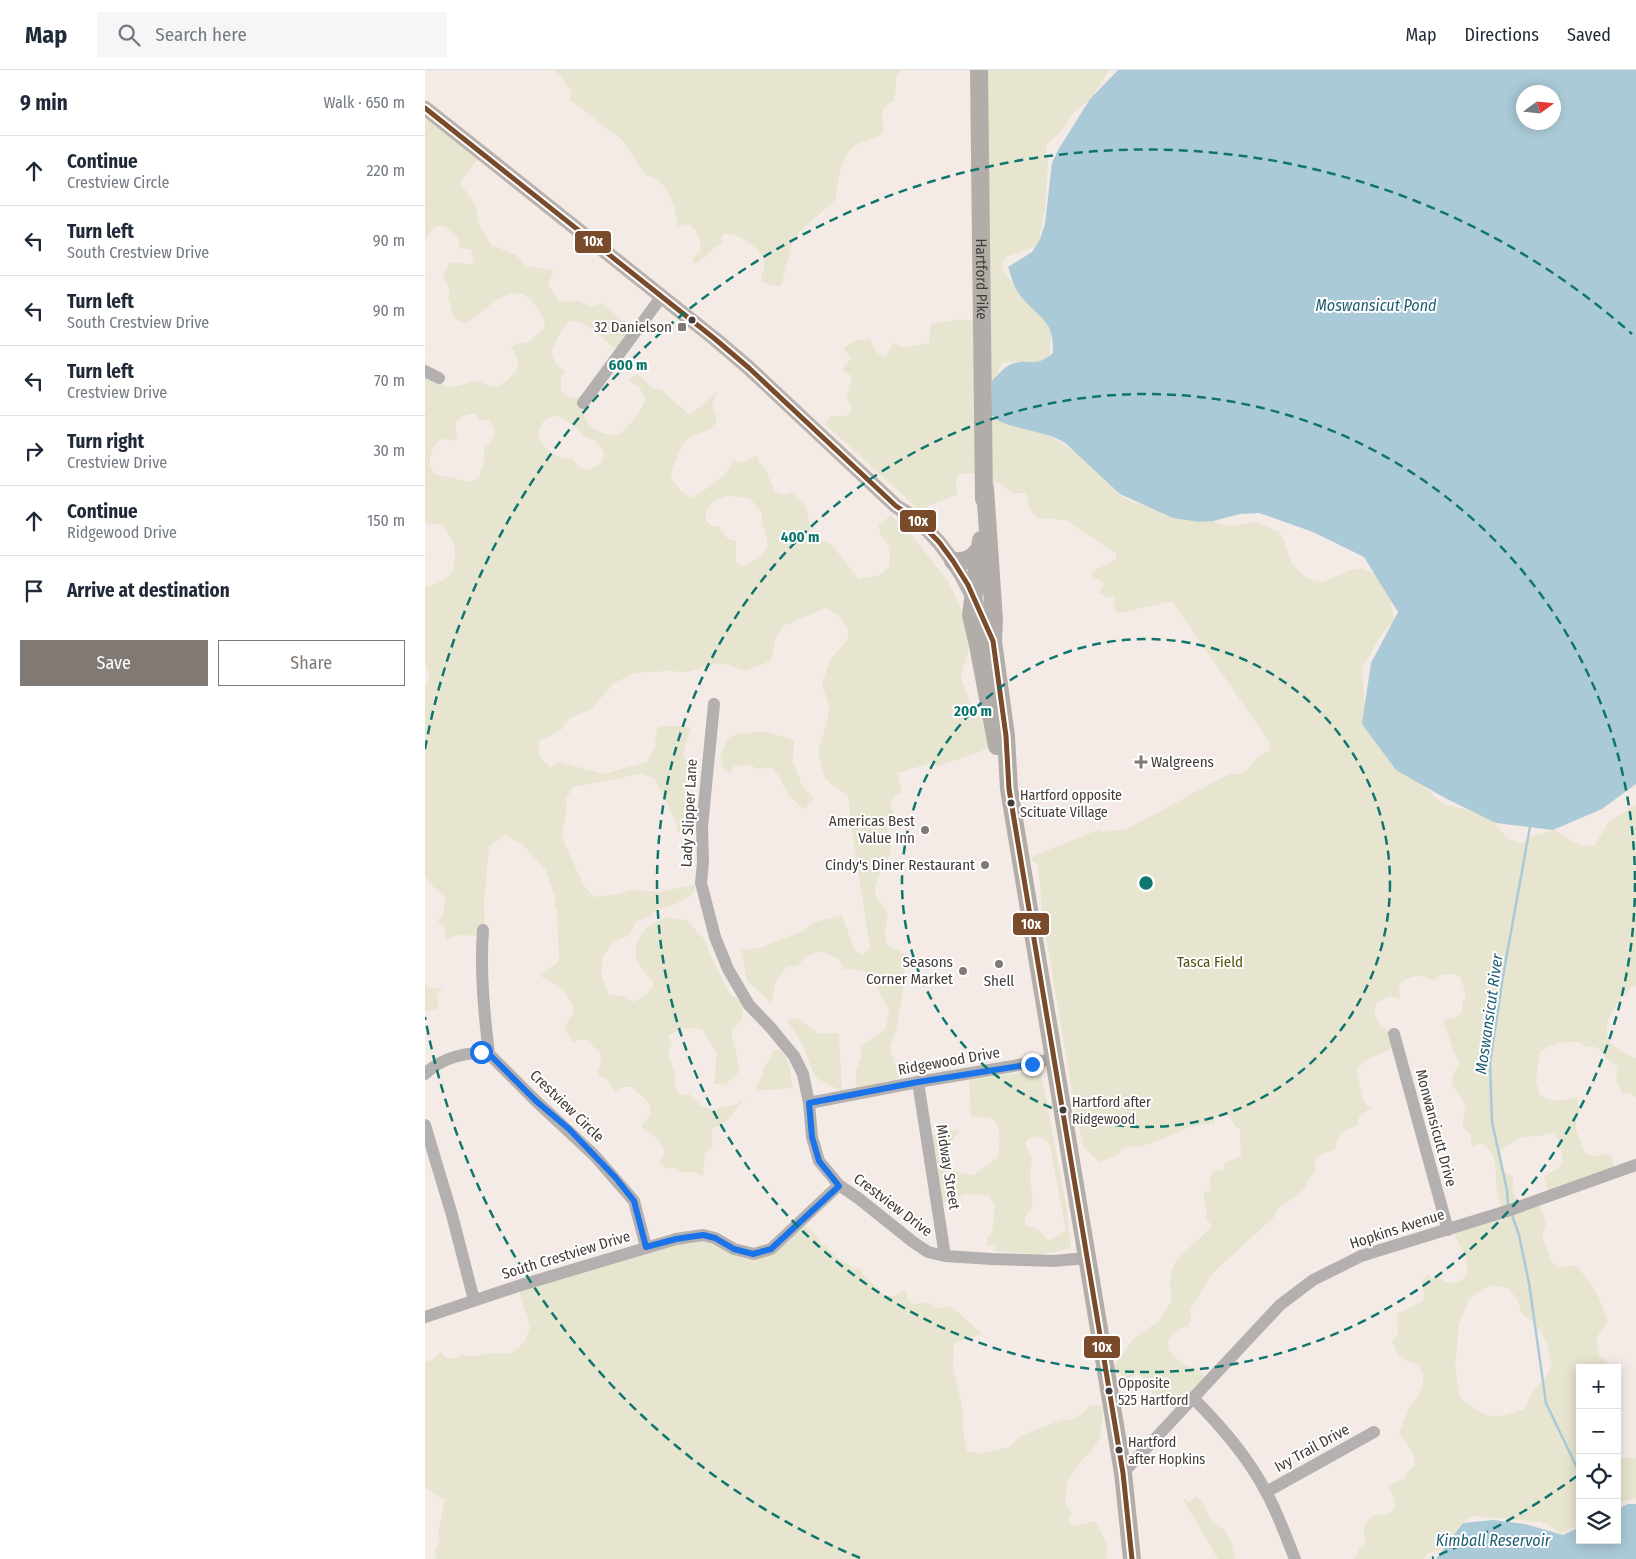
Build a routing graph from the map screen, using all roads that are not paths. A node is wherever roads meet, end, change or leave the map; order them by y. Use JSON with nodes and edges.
{"nodes":[{"id":1,"x":979,"y":70,"type":"edge"},
{"id":2,"x":425,"y":108,"type":"edge"},
{"id":3,"x":662,"y":296,"type":"junction"},
{"id":4,"x":425,"y":372,"type":"edge"},
{"id":5,"x":439,"y":378,"type":"dead end"},
{"id":6,"x":583,"y":403,"type":"dead end"},
{"id":7,"x":985,"y":488,"type":"junction"},
{"id":8,"x":896,"y":506,"type":"junction"},
{"id":9,"x":979,"y":550,"type":"junction"},
{"id":10,"x":953,"y":561,"type":"junction"},
{"id":11,"x":973,"y":595,"type":"junction"},
{"id":12,"x":971,"y":615,"type":"junction"},
{"id":13,"x":993,"y":641,"type":"junction"},
{"id":14,"x":714,"y":704,"type":"dead end"},
{"id":15,"x":1009,"y":789,"type":"junction"},
{"id":16,"x":483,"y":930,"type":"dead end"},
{"id":17,"x":1394,"y":1034,"type":"dead end"},
{"id":18,"x":489,"y":1054,"type":"junction"},
{"id":19,"x":1055,"y":1060,"type":"junction"},
{"id":20,"x":425,"y":1074,"type":"edge"},
{"id":21,"x":918,"y":1082,"type":"junction"},
{"id":22,"x":809,"y":1103,"type":"junction"},
{"id":23,"x":425,"y":1126,"type":"edge"},
{"id":24,"x":1636,"y":1165,"type":"edge"},
{"id":25,"x":839,"y":1186,"type":"junction"},
{"id":26,"x":1448,"y":1230,"type":"junction"},
{"id":27,"x":646,"y":1247,"type":"junction"},
{"id":28,"x":945,"y":1256,"type":"junction"},
{"id":29,"x":1087,"y":1258,"type":"junction"},
{"id":30,"x":474,"y":1300,"type":"junction"},
{"id":31,"x":425,"y":1317,"type":"edge"},
{"id":32,"x":1194,"y":1399,"type":"junction"},
{"id":33,"x":1374,"y":1432,"type":"dead end"},
{"id":34,"x":1123,"y":1473,"type":"junction"},
{"id":35,"x":1267,"y":1492,"type":"junction"},
{"id":36,"x":1132,"y":1559,"type":"edge"},
{"id":37,"x":1295,"y":1559,"type":"edge"}],
"edges":[{"from":1,"to":7,"type":"highway","name":"Hartford Pike"},
{"from":2,"to":3,"type":"main road"},
{"from":3,"to":6,"type":"street"},
{"from":3,"to":8,"type":"main road"},
{"from":4,"to":5,"type":"street"},
{"from":7,"to":9,"type":"highway","name":"Hartford Pike"},
{"from":7,"to":13,"type":"highway","name":"Hartford Pike"},
{"from":8,"to":10,"type":"main road"},
{"from":8,"to":12,"type":"main road"},
{"from":9,"to":10,"type":"highway"},
{"from":9,"to":11,"type":"highway","name":"Hartford Pike"},
{"from":10,"to":11,"type":"main road"},
{"from":11,"to":12,"type":"highway","name":"Hartford Pike"},
{"from":11,"to":13,"type":"main road"},
{"from":12,"to":15,"type":"highway","name":"Hartford Pike"},
{"from":13,"to":15,"type":"highway","name":"Hartford Pike"},
{"from":14,"to":22,"type":"street","name":"Lady Slipper Lane"},
{"from":15,"to":19,"type":"highway","name":"Hartford Pike"},
{"from":16,"to":18,"type":"street"},
{"from":17,"to":26,"type":"street","name":"Monwansicutt Drive"},
{"from":18,"to":20,"type":"street"},
{"from":18,"to":27,"type":"street","name":"Crestview Circle"},
{"from":19,"to":21,"type":"street","name":"Ridgewood Drive"},
{"from":19,"to":29,"type":"highway","name":"Hartford Pike"},
{"from":21,"to":22,"type":"street","name":"Ridgewood Drive"},
{"from":21,"to":28,"type":"street","name":"Midway Street"},
{"from":22,"to":25,"type":"street","name":"Crestview Drive"},
{"from":23,"to":30,"type":"street"},
{"from":24,"to":26,"type":"street","name":"Hopkins Avenue"},
{"from":25,"to":27,"type":"street","name":"South Crestview Drive"},
{"from":25,"to":28,"type":"street","name":"Crestview Drive"},
{"from":26,"to":32,"type":"street","name":"Hopkins Avenue"},
{"from":27,"to":30,"type":"street","name":"South Crestview Drive"},
{"from":28,"to":29,"type":"street","name":"Crestview Drive"},
{"from":29,"to":34,"type":"highway","name":"Hartford Pike"},
{"from":30,"to":31,"type":"street","name":"South Crestview Drive"},
{"from":32,"to":34,"type":"street","name":"Hopkins Avenue"},
{"from":32,"to":35,"type":"street"},
{"from":33,"to":35,"type":"street","name":"Ivy Trail Drive"},
{"from":34,"to":36,"type":"highway","name":"Hartford Pike"},
{"from":35,"to":37,"type":"street"}]}
